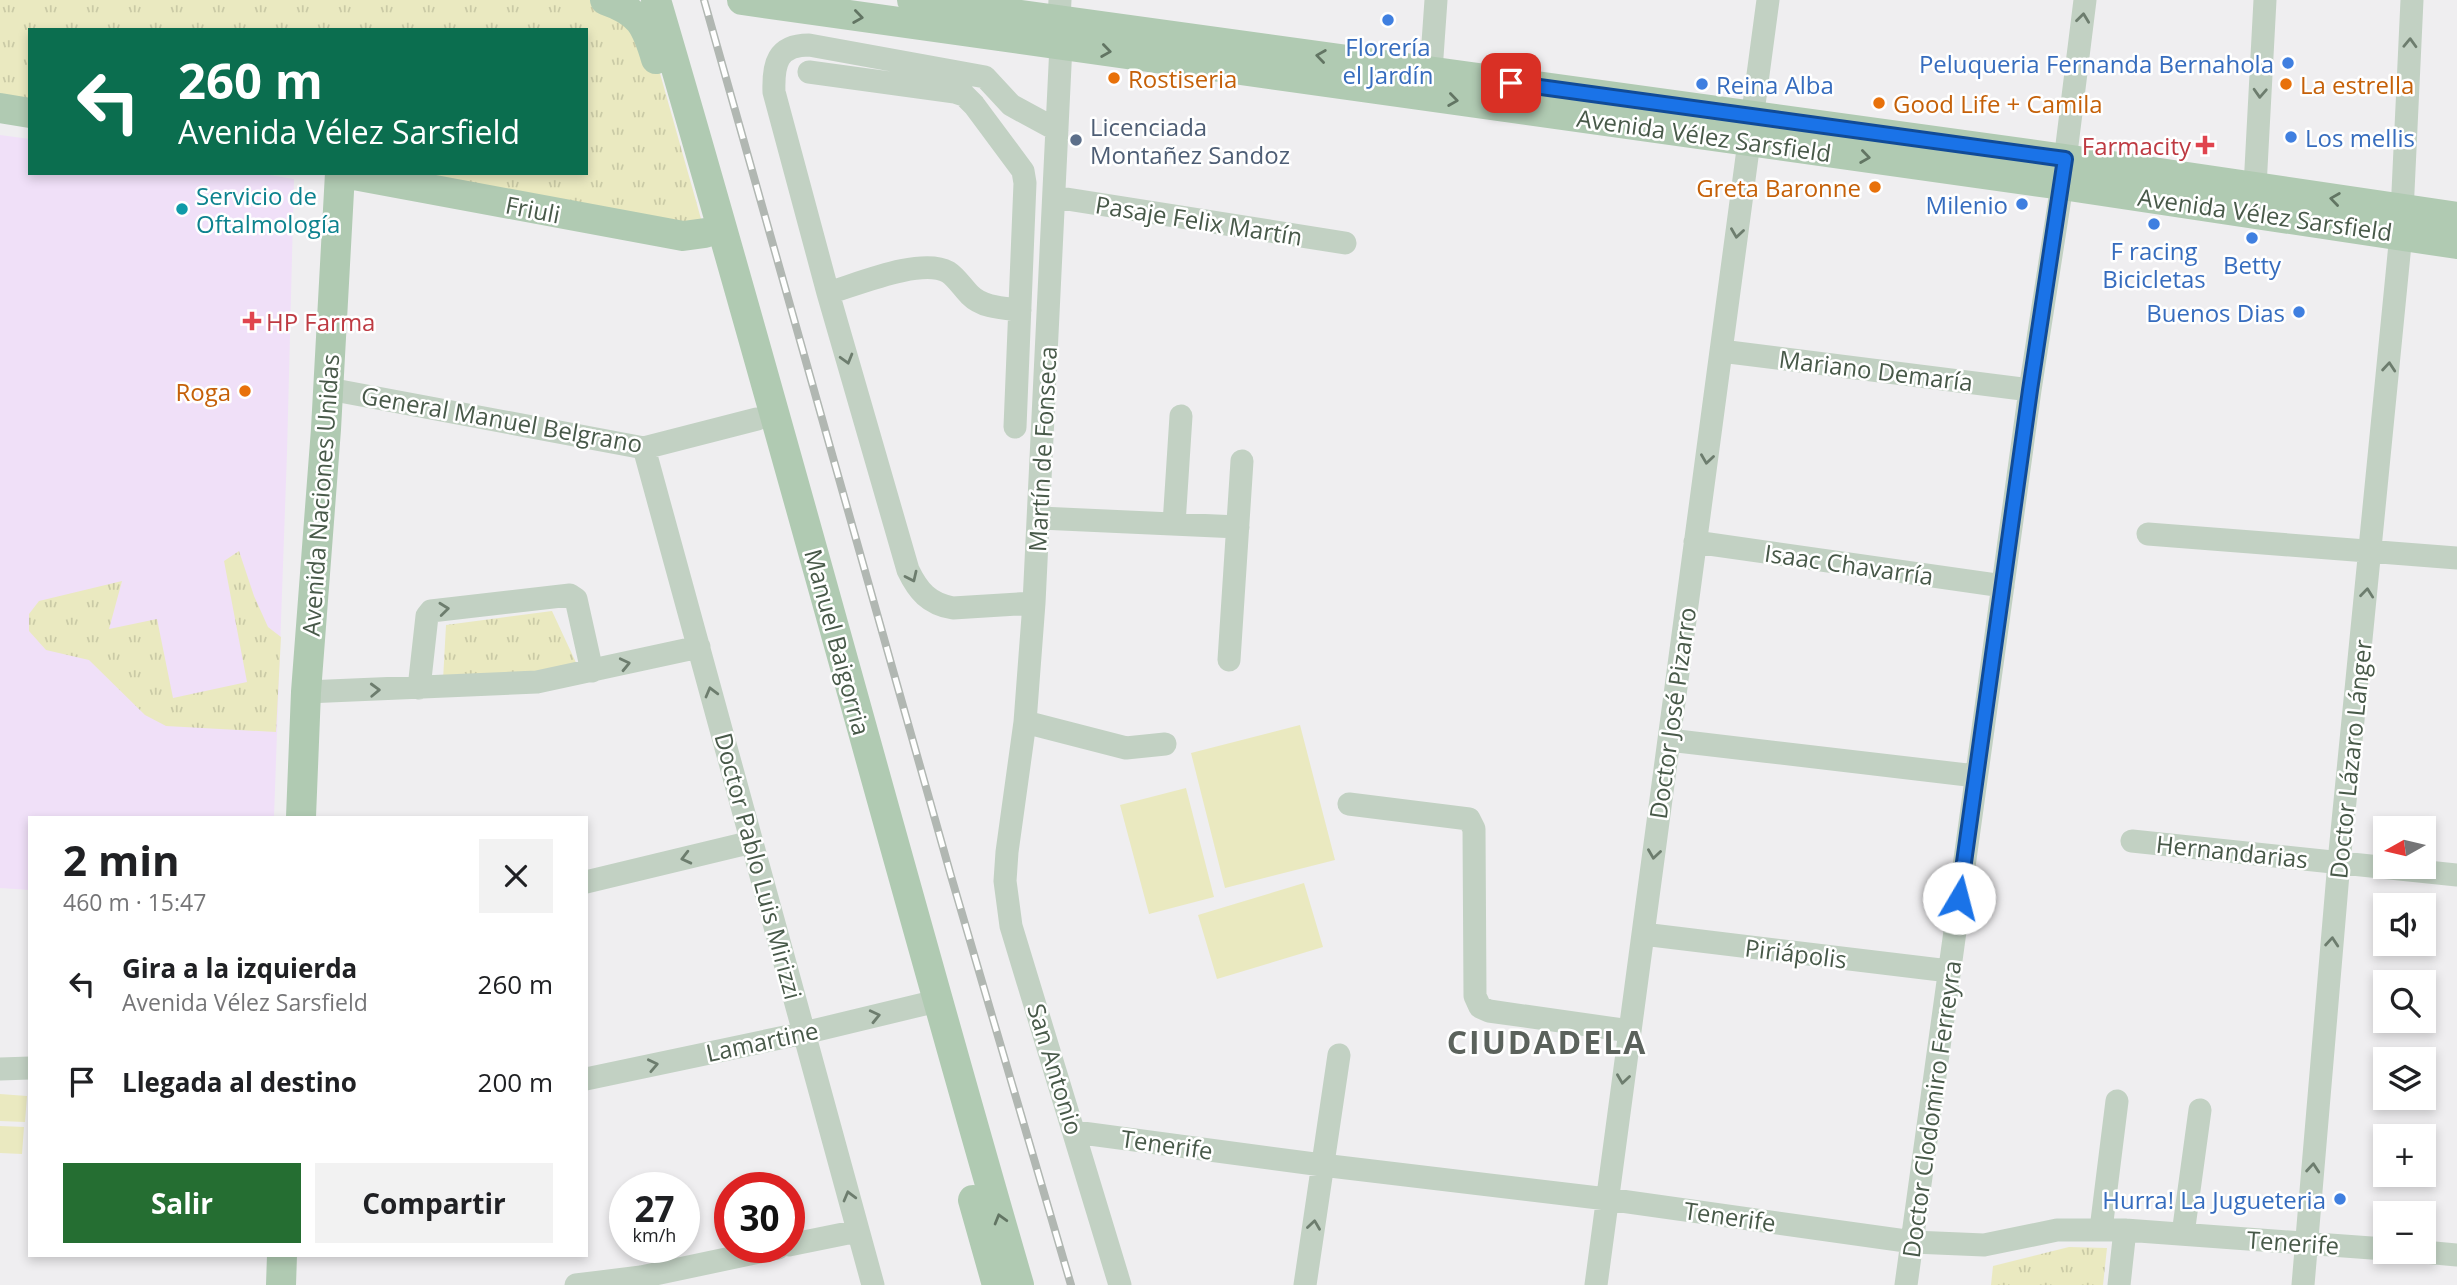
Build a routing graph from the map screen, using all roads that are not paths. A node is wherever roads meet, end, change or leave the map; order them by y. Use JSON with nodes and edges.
{"nodes":[{"id":1,"x":605,"y":0,"type":"edge"},
{"id":2,"x":656,"y":0,"type":"edge"},
{"id":3,"x":742,"y":0,"type":"edge"},
{"id":4,"x":912,"y":0,"type":"edge"},
{"id":5,"x":1436,"y":0,"type":"edge"},
{"id":6,"x":1768,"y":0,"type":"edge"},
{"id":7,"x":2085,"y":0,"type":"edge"},
{"id":8,"x":2265,"y":0,"type":"edge"},
{"id":9,"x":2412,"y":0,"type":"edge"},
{"id":10,"x":1054,"y":16,"type":"edge"},
{"id":11,"x":1431,"y":71,"type":"junction"},
{"id":12,"x":809,"y":72,"type":"dead end"},
{"id":13,"x":663,"y":86,"type":"junction"},
{"id":14,"x":0,"y":108,"type":"edge"},
{"id":15,"x":28,"y":113,"type":"edge"},
{"id":16,"x":1751,"y":129,"type":"junction"},
{"id":17,"x":1057,"y":130,"type":"junction"},
{"id":18,"x":2063,"y":172,"type":"junction"},
{"id":19,"x":341,"y":175,"type":"edge"},
{"id":20,"x":352,"y":175,"type":"edge"},
{"id":21,"x":2255,"y":187,"type":"junction"},
{"id":22,"x":1054,"y":197,"type":"junction"},
{"id":23,"x":2457,"y":217,"type":"edge"},
{"id":24,"x":2402,"y":221,"type":"junction"},
{"id":25,"x":715,"y":231,"type":"junction"},
{"id":26,"x":1345,"y":243,"type":"dead end"},
{"id":27,"x":2457,"y":244,"type":"edge"},
{"id":28,"x":828,"y":293,"type":"junction"},
{"id":29,"x":1020,"y":310,"type":"junction"},
{"id":30,"x":1721,"y":351,"type":"junction"},
{"id":31,"x":329,"y":389,"type":"junction"},
{"id":32,"x":2030,"y":390,"type":"junction"},
{"id":33,"x":1181,"y":416,"type":"dead end"},
{"id":34,"x":757,"y":419,"type":"junction"},
{"id":35,"x":1015,"y":427,"type":"dead end"},
{"id":36,"x":644,"y":448,"type":"junction"},
{"id":37,"x":1242,"y":461,"type":"dead end"},
{"id":38,"x":1040,"y":518,"type":"junction"},
{"id":39,"x":1174,"y":524,"type":"junction"},
{"id":40,"x":1238,"y":527,"type":"junction"},
{"id":41,"x":2148,"y":534,"type":"dead end"},
{"id":42,"x":1695,"y":542,"type":"junction"},
{"id":43,"x":2371,"y":551,"type":"junction"},
{"id":44,"x":2457,"y":558,"type":"edge"},
{"id":45,"x":2003,"y":586,"type":"junction"},
{"id":46,"x":1034,"y":603,"type":"junction"},
{"id":47,"x":699,"y":648,"type":"junction"},
{"id":48,"x":1229,"y":660,"type":"dead end"},
{"id":49,"x":592,"y":671,"type":"junction"},
{"id":50,"x":419,"y":688,"type":"junction"},
{"id":51,"x":306,"y":692,"type":"junction"},
{"id":52,"x":1025,"y":722,"type":"junction"},
{"id":53,"x":1669,"y":740,"type":"junction"},
{"id":54,"x":1165,"y":744,"type":"dead end"},
{"id":55,"x":1976,"y":776,"type":"junction"},
{"id":56,"x":1349,"y":804,"type":"dead end"},
{"id":57,"x":301,"y":816,"type":"edge"},
{"id":58,"x":2132,"y":841,"type":"dead end"},
{"id":59,"x":752,"y":842,"type":"junction"},
{"id":60,"x":1007,"y":852,"type":"joint"},
{"id":61,"x":2339,"y":863,"type":"junction"},
{"id":62,"x":2457,"y":875,"type":"edge"},
{"id":63,"x":588,"y":882,"type":"edge"},
{"id":64,"x":1643,"y":934,"type":"junction"},
{"id":65,"x":1949,"y":971,"type":"junction"},
{"id":66,"x":927,"y":1003,"type":"junction"},
{"id":67,"x":1630,"y":1031,"type":"junction"},
{"id":68,"x":804,"y":1033,"type":"junction"},
{"id":69,"x":1339,"y":1055,"type":"dead end"},
{"id":70,"x":28,"y":1068,"type":"edge"},
{"id":71,"x":0,"y":1069,"type":"edge"},
{"id":72,"x":588,"y":1079,"type":"edge"},
{"id":73,"x":2117,"y":1101,"type":"dead end"},
{"id":74,"x":2200,"y":1110,"type":"dead end"},
{"id":75,"x":1075,"y":1132,"type":"junction"},
{"id":76,"x":1322,"y":1165,"type":"junction"},
{"id":77,"x":1607,"y":1199,"type":"junction"},
{"id":78,"x":2101,"y":1229,"type":"junction"},
{"id":79,"x":2124,"y":1230,"type":"junction"},
{"id":80,"x":858,"y":1231,"type":"junction"},
{"id":81,"x":2183,"y":1234,"type":"junction"},
{"id":82,"x":805,"y":1242,"type":"edge"},
{"id":83,"x":1913,"y":1242,"type":"junction"},
{"id":84,"x":2306,"y":1243,"type":"junction"},
{"id":85,"x":2373,"y":1248,"type":"edge"},
{"id":86,"x":2436,"y":1253,"type":"edge"},
{"id":87,"x":2457,"y":1255,"type":"edge"},
{"id":88,"x":282,"y":1257,"type":"edge"},
{"id":89,"x":716,"y":1263,"type":"edge"},
{"id":90,"x":642,"y":1281,"type":"edge"},
{"id":91,"x":281,"y":1285,"type":"edge"},
{"id":92,"x":576,"y":1285,"type":"edge"},
{"id":93,"x":873,"y":1285,"type":"edge"},
{"id":94,"x":997,"y":1285,"type":"edge"},
{"id":95,"x":1019,"y":1285,"type":"edge"},
{"id":96,"x":1120,"y":1285,"type":"edge"},
{"id":97,"x":1305,"y":1285,"type":"edge"},
{"id":98,"x":1596,"y":1285,"type":"edge"},
{"id":99,"x":1906,"y":1285,"type":"edge"},
{"id":100,"x":2119,"y":1285,"type":"edge"},
{"id":101,"x":2303,"y":1285,"type":"edge"}],
"edges":[{"from":1,"to":13,"type":"main road"},
{"from":2,"to":13,"type":"main road","name":"Manuel Baigorria"},
{"from":2,"to":25,"type":"main road","name":"Manuel Baigorria"},
{"from":3,"to":10,"type":"main road","name":"Avenida Vélez Sarsfield","one_way":true},
{"from":4,"to":10,"type":"main road","name":"Avenida Vélez Sarsfield"},
{"from":5,"to":11,"type":"street"},
{"from":6,"to":16,"type":"street","name":"Doctor José Pizarro"},
{"from":18,"to":7,"type":"street","name":"Doctor Clodomiro Ferreyra","one_way":true},
{"from":8,"to":21,"type":"street","one_way":true},
{"from":24,"to":9,"type":"street","name":"Doctor Lázaro Lánger","one_way":true},
{"from":11,"to":10,"type":"main road","name":"Avenida Vélez Sarsfield","one_way":true},
{"from":10,"to":16,"type":"main road","name":"Avenida Vélez Sarsfield","one_way":true},
{"from":10,"to":17,"type":"street","name":"Martín de Fonseca"},
{"from":11,"to":16,"type":"main road","name":"Avenida Vélez Sarsfield"},
{"from":12,"to":29,"type":"street"},
{"from":13,"to":25,"type":"main road","name":"Manuel Baigorria"},
{"from":14,"to":15,"type":"main road"},
{"from":16,"to":18,"type":"main road","name":"Avenida Vélez Sarsfield"},
{"from":16,"to":30,"type":"street","name":"Doctor José Pizarro","one_way":true},
{"from":17,"to":22,"type":"street","name":"Martín de Fonseca"},
{"from":17,"to":28,"type":"street"},
{"from":18,"to":21,"type":"main road","name":"Avenida Vélez Sarsfield"},
{"from":18,"to":24,"type":"main road","name":"Avenida Vélez Sarsfield"},
{"from":18,"to":32,"type":"street","name":"Doctor Clodomiro Ferreyra"},
{"from":19,"to":31,"type":"main road","name":"Avenida Naciones Unidas"},
{"from":20,"to":25,"type":"main road","name":"Friuli"},
{"from":24,"to":21,"type":"main road","name":"Avenida Vélez Sarsfield","one_way":true},
{"from":22,"to":26,"type":"street","name":"Pasaje Felix Martín"},
{"from":22,"to":38,"type":"street","name":"Martín de Fonseca"},
{"from":23,"to":24,"type":"main road","name":"Avenida Vélez Sarsfield"},
{"from":24,"to":27,"type":"main road","name":"Avenida Vélez Sarsfield"},
{"from":43,"to":24,"type":"street","name":"Doctor Lázaro Lánger","one_way":true},
{"from":25,"to":34,"type":"main road","name":"Manuel Baigorria"},
{"from":25,"to":66,"type":"main road","name":"Manuel Baigorria"},
{"from":28,"to":29,"type":"street"},
{"from":28,"to":46,"type":"street","one_way":true},
{"from":29,"to":35,"type":"street"},
{"from":30,"to":32,"type":"street","name":"Mariano Demaría"},
{"from":30,"to":42,"type":"street","name":"Doctor José Pizarro","one_way":true},
{"from":31,"to":36,"type":"street","name":"General Manuel Belgrano"},
{"from":31,"to":51,"type":"main road","name":"Avenida Naciones Unidas"},
{"from":32,"to":45,"type":"street","name":"Doctor Clodomiro Ferreyra"},
{"from":33,"to":39,"type":"street"},
{"from":34,"to":36,"type":"street","name":"General Manuel Belgrano"},
{"from":34,"to":66,"type":"main road","name":"Manuel Baigorria"},
{"from":36,"to":47,"type":"street","name":"Doctor Pablo Luis Mirizzi"},
{"from":37,"to":40,"type":"street"},
{"from":38,"to":39,"type":"street"},
{"from":38,"to":46,"type":"street","name":"Martín de Fonseca"},
{"from":39,"to":40,"type":"street"},
{"from":40,"to":48,"type":"street"},
{"from":41,"to":43,"type":"street"},
{"from":42,"to":45,"type":"street","name":"Isaac Chavarría"},
{"from":42,"to":53,"type":"street","name":"Doctor José Pizarro"},
{"from":43,"to":44,"type":"street"},
{"from":61,"to":43,"type":"street","name":"Doctor Lázaro Lánger","one_way":true},
{"from":45,"to":55,"type":"street","name":"Doctor Clodomiro Ferreyra"},
{"from":46,"to":52,"type":"street","name":"Martín de Fonseca"},
{"from":49,"to":47,"type":"street","one_way":true},
{"from":59,"to":47,"type":"street","name":"Doctor Pablo Luis Mirizzi","one_way":true},
{"from":49,"to":50,"type":"street"},
{"from":50,"to":49,"type":"street","one_way":true},
{"from":51,"to":50,"type":"street","one_way":true},
{"from":51,"to":57,"type":"main road","name":"Avenida Naciones Unidas"},
{"from":52,"to":54,"type":"street"},
{"from":52,"to":60,"type":"street","name":"Martín de Fonseca"},
{"from":53,"to":55,"type":"street"},
{"from":53,"to":64,"type":"street","name":"Doctor José Pizarro","one_way":true},
{"from":55,"to":65,"type":"street","name":"Doctor Clodomiro Ferreyra"},
{"from":56,"to":67,"type":"street"},
{"from":58,"to":61,"type":"street","name":"Hernandarias"},
{"from":59,"to":63,"type":"street","one_way":true},
{"from":59,"to":68,"type":"street","name":"Doctor Pablo Luis Mirizzi"},
{"from":60,"to":75,"type":"street","name":"San Antonio"},
{"from":61,"to":62,"type":"street","name":"Hernandarias"},
{"from":84,"to":61,"type":"street","name":"Doctor Lázaro Lánger","one_way":true},
{"from":64,"to":65,"type":"street","name":"Piriápolis"},
{"from":64,"to":67,"type":"street","name":"Doctor José Pizarro"},
{"from":65,"to":83,"type":"street","name":"Doctor Clodomiro Ferreyra"},
{"from":68,"to":66,"type":"street","name":"Lamartine","one_way":true},
{"from":66,"to":94,"type":"main road","name":"Manuel Baigorria"},
{"from":95,"to":66,"type":"main road","name":"Manuel Baigorria","one_way":true},
{"from":67,"to":77,"type":"street","name":"Doctor José Pizarro","one_way":true},
{"from":72,"to":68,"type":"street","name":"Lamartine","one_way":true},
{"from":80,"to":68,"type":"street","name":"Doctor Pablo Luis Mirizzi","one_way":true},
{"from":69,"to":76,"type":"street"},
{"from":70,"to":71,"type":"street"},
{"from":73,"to":78,"type":"street"},
{"from":74,"to":81,"type":"street"},
{"from":75,"to":76,"type":"street","name":"Tenerife"},
{"from":75,"to":96,"type":"street","name":"San Antonio"},
{"from":76,"to":77,"type":"street","name":"Tenerife"},
{"from":97,"to":76,"type":"street","one_way":true},
{"from":77,"to":83,"type":"street","name":"Tenerife"},
{"from":77,"to":98,"type":"street","name":"Doctor José Pizarro"},
{"from":78,"to":79,"type":"street","name":"Tenerife"},
{"from":78,"to":83,"type":"street","name":"Tenerife"},
{"from":79,"to":81,"type":"street","name":"Tenerife"},
{"from":79,"to":100,"type":"street"},
{"from":80,"to":82,"type":"street"},
{"from":80,"to":93,"type":"street","name":"Doctor Pablo Luis Mirizzi"},
{"from":81,"to":84,"type":"street","name":"Tenerife"},
{"from":83,"to":99,"type":"street","name":"Doctor Clodomiro Ferreyra"},
{"from":84,"to":85,"type":"street","name":"Tenerife"},
{"from":84,"to":101,"type":"street","name":"Doctor Lázaro Lánger"},
{"from":86,"to":87,"type":"street"},
{"from":88,"to":91,"type":"main road"},
{"from":89,"to":90,"type":"street"},
{"from":90,"to":92,"type":"street"}]}
